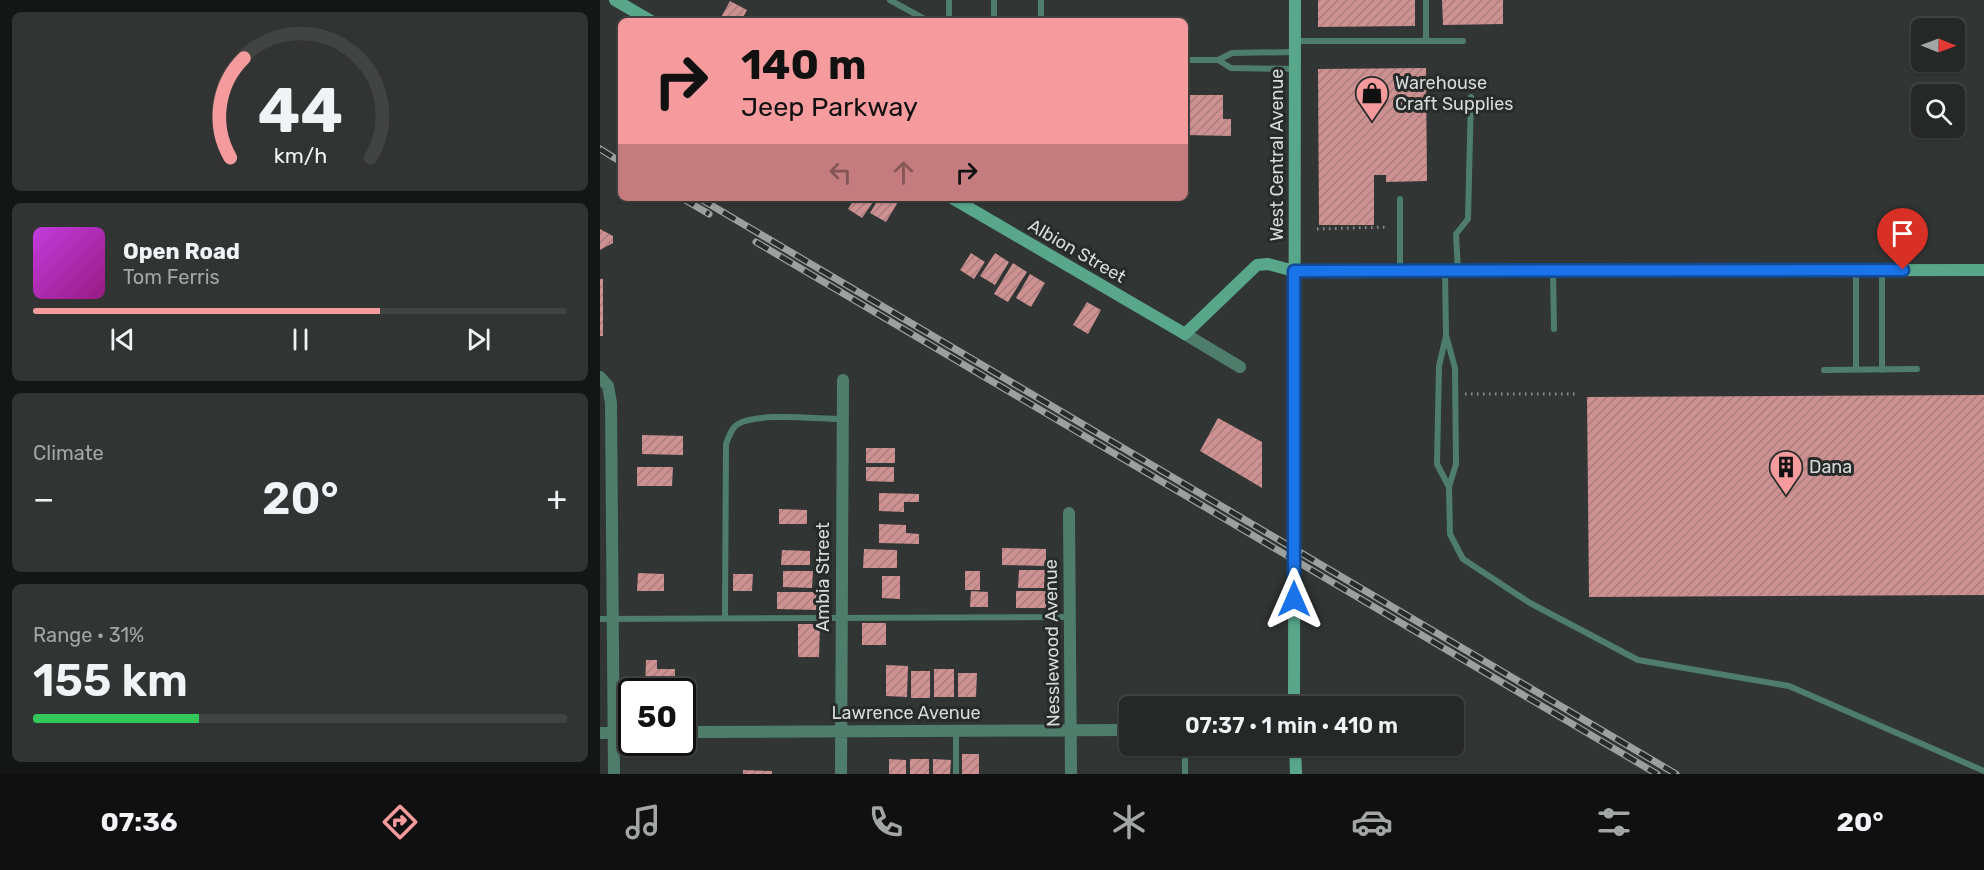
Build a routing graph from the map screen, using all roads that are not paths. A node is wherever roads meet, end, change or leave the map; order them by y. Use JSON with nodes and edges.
{"nodes":[{"id":1,"x":615,"y":0,"type":"edge"},
{"id":2,"x":890,"y":0,"type":"edge"},
{"id":3,"x":905,"y":0,"type":"edge"},
{"id":4,"x":949,"y":0,"type":"edge"},
{"id":5,"x":994,"y":0,"type":"edge"},
{"id":6,"x":1041,"y":0,"type":"edge"},
{"id":7,"x":1295,"y":0,"type":"edge"},
{"id":8,"x":1426,"y":0,"type":"edge"},
{"id":9,"x":906,"y":9,"type":"junction"},
{"id":10,"x":646,"y":18,"type":"edge"},
{"id":11,"x":922,"y":18,"type":"edge"},
{"id":12,"x":949,"y":18,"type":"edge"},
{"id":13,"x":994,"y":18,"type":"edge"},
{"id":14,"x":1041,"y":18,"type":"edge"},
{"id":15,"x":1426,"y":41,"type":"junction"},
{"id":16,"x":1463,"y":41,"type":"dead end"},
{"id":17,"x":1296,"y":47,"type":"junction"},
{"id":18,"x":1188,"y":60,"type":"edge"},
{"id":19,"x":1218,"y":60,"type":"junction"},
{"id":20,"x":1296,"y":69,"type":"junction"},
{"id":21,"x":1471,"y":98,"type":"dead end"},
{"id":22,"x":1400,"y":199,"type":"dead end"},
{"id":23,"x":957,"y":201,"type":"edge"},
{"id":24,"x":1856,"y":270,"type":"junction"},
{"id":25,"x":1882,"y":270,"type":"junction"},
{"id":26,"x":1984,"y":270,"type":"edge"},
{"id":27,"x":1294,"y":271,"type":"junction"},
{"id":28,"x":1400,"y":271,"type":"junction"},
{"id":29,"x":1445,"y":271,"type":"junction"},
{"id":30,"x":1458,"y":271,"type":"junction"},
{"id":31,"x":1553,"y":271,"type":"junction"},
{"id":32,"x":1554,"y":329,"type":"dead end"},
{"id":33,"x":1185,"y":334,"type":"junction"},
{"id":34,"x":1446,"y":334,"type":"junction"},
{"id":35,"x":1240,"y":367,"type":"dead end"},
{"id":36,"x":1856,"y":369,"type":"junction"},
{"id":37,"x":1917,"y":369,"type":"dead end"},
{"id":38,"x":1824,"y":370,"type":"dead end"},
{"id":39,"x":1882,"y":370,"type":"junction"},
{"id":40,"x":843,"y":380,"type":"dead end"},
{"id":41,"x":604,"y":382,"type":"edge"},
{"id":42,"x":842,"y":419,"type":"junction"},
{"id":43,"x":1449,"y":487,"type":"junction"},
{"id":44,"x":1069,"y":513,"type":"dead end"},
{"id":45,"x":1069,"y":617,"type":"junction"},
{"id":46,"x":725,"y":618,"type":"junction"},
{"id":47,"x":840,"y":618,"type":"junction"},
{"id":48,"x":600,"y":619,"type":"edge"},
{"id":49,"x":613,"y":619,"type":"junction"},
{"id":50,"x":1294,"y":696,"type":"edge"},
{"id":51,"x":1071,"y":730,"type":"junction"},
{"id":52,"x":1119,"y":730,"type":"edge"},
{"id":53,"x":841,"y":731,"type":"junction"},
{"id":54,"x":956,"y":731,"type":"junction"},
{"id":55,"x":696,"y":732,"type":"edge"},
{"id":56,"x":600,"y":733,"type":"edge"},
{"id":57,"x":614,"y":733,"type":"junction"},
{"id":58,"x":618,"y":733,"type":"edge"},
{"id":59,"x":1185,"y":756,"type":"edge"},
{"id":60,"x":1295,"y":756,"type":"edge"},
{"id":61,"x":1984,"y":771,"type":"edge"},
{"id":62,"x":614,"y":774,"type":"edge"},
{"id":63,"x":841,"y":774,"type":"edge"},
{"id":64,"x":956,"y":774,"type":"edge"},
{"id":65,"x":1071,"y":774,"type":"edge"},
{"id":66,"x":1185,"y":774,"type":"edge"},
{"id":67,"x":1296,"y":774,"type":"edge"}],
"edges":[{"from":1,"to":10,"type":"street"},
{"from":2,"to":9,"type":"lane"},
{"from":3,"to":9,"type":"lane"},
{"from":4,"to":12,"type":"lane"},
{"from":5,"to":13,"type":"lane"},
{"from":6,"to":14,"type":"lane"},
{"from":7,"to":17,"type":"street","name":"West Central Avenue"},
{"from":8,"to":15,"type":"lane"},
{"from":9,"to":11,"type":"lane"},
{"from":15,"to":16,"type":"lane"},
{"from":15,"to":17,"type":"lane"},
{"from":17,"to":19,"type":"lane"},
{"from":17,"to":20,"type":"street","name":"West Central Avenue"},
{"from":18,"to":19,"type":"lane"},
{"from":19,"to":20,"type":"lane"},
{"from":20,"to":27,"type":"street","name":"West Central Avenue"},
{"from":21,"to":30,"type":"lane"},
{"from":22,"to":28,"type":"lane"},
{"from":23,"to":33,"type":"street","name":"Albion Street"},
{"from":24,"to":25,"type":"street"},
{"from":24,"to":31,"type":"street"},
{"from":24,"to":36,"type":"lane"},
{"from":25,"to":26,"type":"street"},
{"from":25,"to":39,"type":"lane"},
{"from":27,"to":28,"type":"street"},
{"from":27,"to":33,"type":"street"},
{"from":27,"to":50,"type":"street","name":"West Central Avenue"},
{"from":28,"to":29,"type":"street"},
{"from":29,"to":30,"type":"street"},
{"from":29,"to":34,"type":"lane"},
{"from":30,"to":31,"type":"street"},
{"from":31,"to":32,"type":"lane"},
{"from":33,"to":35,"type":"street","name":"Albion Street"},
{"from":34,"to":43,"type":"lane"},
{"from":34,"to":43,"type":"lane"},
{"from":36,"to":38,"type":"lane"},
{"from":36,"to":39,"type":"lane"},
{"from":37,"to":39,"type":"lane"},
{"from":40,"to":42,"type":"street","name":"Ambia Street"},
{"from":41,"to":49,"type":"street"},
{"from":42,"to":46,"type":"lane"},
{"from":42,"to":47,"type":"street","name":"Ambia Street"},
{"from":43,"to":61,"type":"lane"},
{"from":44,"to":45,"type":"street","name":"Nesslewood Avenue"},
{"from":45,"to":47,"type":"lane"},
{"from":45,"to":51,"type":"street","name":"Nesslewood Avenue"},
{"from":46,"to":47,"type":"lane"},
{"from":46,"to":49,"type":"lane"},
{"from":47,"to":53,"type":"street","name":"Ambia Street"},
{"from":48,"to":49,"type":"lane"},
{"from":49,"to":57,"type":"street"},
{"from":51,"to":52,"type":"street","name":"Lawrence Avenue"},
{"from":51,"to":54,"type":"street","name":"Lawrence Avenue"},
{"from":51,"to":65,"type":"street","name":"Nesslewood Avenue"},
{"from":53,"to":54,"type":"street","name":"Lawrence Avenue"},
{"from":53,"to":55,"type":"street","name":"Lawrence Avenue"},
{"from":53,"to":63,"type":"street","name":"Ambia Street"},
{"from":54,"to":64,"type":"lane"},
{"from":56,"to":57,"type":"street"},
{"from":57,"to":58,"type":"street"},
{"from":57,"to":62,"type":"street"},
{"from":59,"to":66,"type":"lane"},
{"from":60,"to":67,"type":"street"}]}
